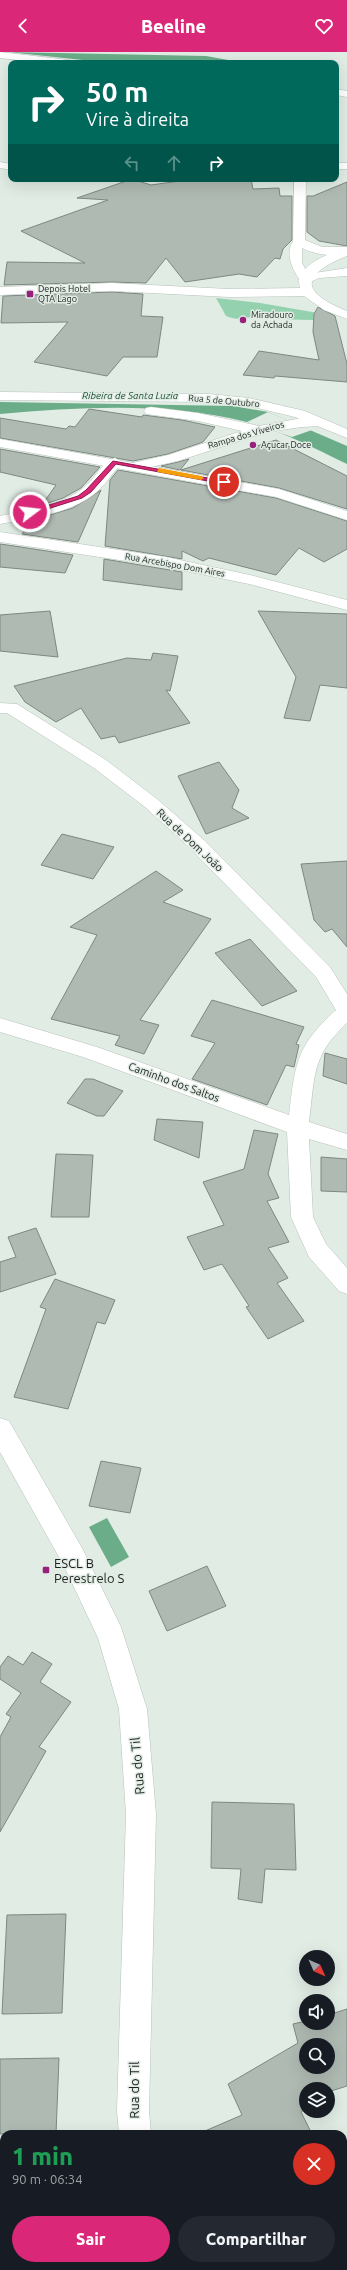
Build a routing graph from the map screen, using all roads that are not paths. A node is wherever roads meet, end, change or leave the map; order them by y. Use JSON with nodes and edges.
{"nodes":[{"id":1,"x":0,"y":55,"type":"edge"},
{"id":2,"x":43,"y":60,"type":"edge"},
{"id":3,"x":300,"y":182,"type":"edge"},
{"id":4,"x":299,"y":241,"type":"junction"},
{"id":5,"x":347,"y":252,"type":"edge"},
{"id":6,"x":334,"y":257,"type":"junction"},
{"id":7,"x":347,"y":272,"type":"edge"},
{"id":8,"x":305,"y":283,"type":"junction"},
{"id":9,"x":0,"y":290,"type":"edge"},
{"id":10,"x":229,"y":293,"type":"junction"},
{"id":11,"x":324,"y":306,"type":"junction"},
{"id":12,"x":347,"y":315,"type":"edge"},
{"id":13,"x":0,"y":396,"type":"edge"},
{"id":14,"x":151,"y":411,"type":"dead end"},
{"id":15,"x":321,"y":422,"type":"junction"},
{"id":16,"x":259,"y":430,"type":"junction"},
{"id":17,"x":347,"y":434,"type":"edge"},
{"id":18,"x":0,"y":442,"type":"edge"},
{"id":19,"x":173,"y":458,"type":"junction"},
{"id":20,"x":115,"y":462,"type":"junction"},
{"id":21,"x":137,"y":466,"type":"junction"},
{"id":22,"x":182,"y":474,"type":"junction"},
{"id":23,"x":347,"y":516,"type":"edge"},
{"id":24,"x":0,"y":520,"type":"edge"},
{"id":25,"x":0,"y":537,"type":"edge"},
{"id":26,"x":347,"y":605,"type":"edge"},
{"id":27,"x":0,"y":708,"type":"edge"},
{"id":28,"x":347,"y":1011,"type":"edge"},
{"id":29,"x":0,"y":1025,"type":"edge"},
{"id":30,"x":298,"y":1127,"type":"junction"},
{"id":31,"x":347,"y":1142,"type":"edge"},
{"id":32,"x":347,"y":1284,"type":"edge"},
{"id":33,"x":0,"y":1429,"type":"edge"},
{"id":34,"x":135,"y":2130,"type":"edge"}],
"edges":[{"from":1,"to":2,"type":"street"},
{"from":3,"to":4,"type":"street"},
{"from":4,"to":5,"type":"street"},
{"from":4,"to":8,"type":"street"},
{"from":5,"to":6,"type":"street"},
{"from":6,"to":7,"type":"street"},
{"from":6,"to":8,"type":"street"},
{"from":7,"to":8,"type":"street"},
{"from":8,"to":10,"type":"street"},
{"from":8,"to":11,"type":"street"},
{"from":9,"to":10,"type":"street"},
{"from":10,"to":11,"type":"street"},
{"from":11,"to":12,"type":"street"},
{"from":13,"to":15,"type":"street","name":"Rua 5 de Outubro"},
{"from":14,"to":16,"type":"street"},
{"from":15,"to":16,"type":"street","name":"Rampa dos Viveiros"},
{"from":15,"to":17,"type":"street","name":"Rua 5 de Outubro"},
{"from":16,"to":19,"type":"street","name":"Rampa dos Viveiros"},
{"from":18,"to":20,"type":"street"},
{"from":19,"to":21,"type":"street","name":"Rampa dos Viveiros"},
{"from":19,"to":22,"type":"street"},
{"from":20,"to":21,"type":"street"},
{"from":20,"to":24,"type":"street"},
{"from":21,"to":22,"type":"street"},
{"from":22,"to":23,"type":"street"},
{"from":25,"to":26,"type":"street","name":"Rua Arcebispo Dom Aires"},
{"from":27,"to":28,"type":"street","name":"Rua de Dom João"},
{"from":28,"to":30,"type":"street"},
{"from":29,"to":30,"type":"street","name":"Caminho dos Saltos"},
{"from":30,"to":31,"type":"street","name":"Caminho dos Saltos"},
{"from":30,"to":32,"type":"street"},
{"from":33,"to":34,"type":"street","name":"Rua do Til"}]}
